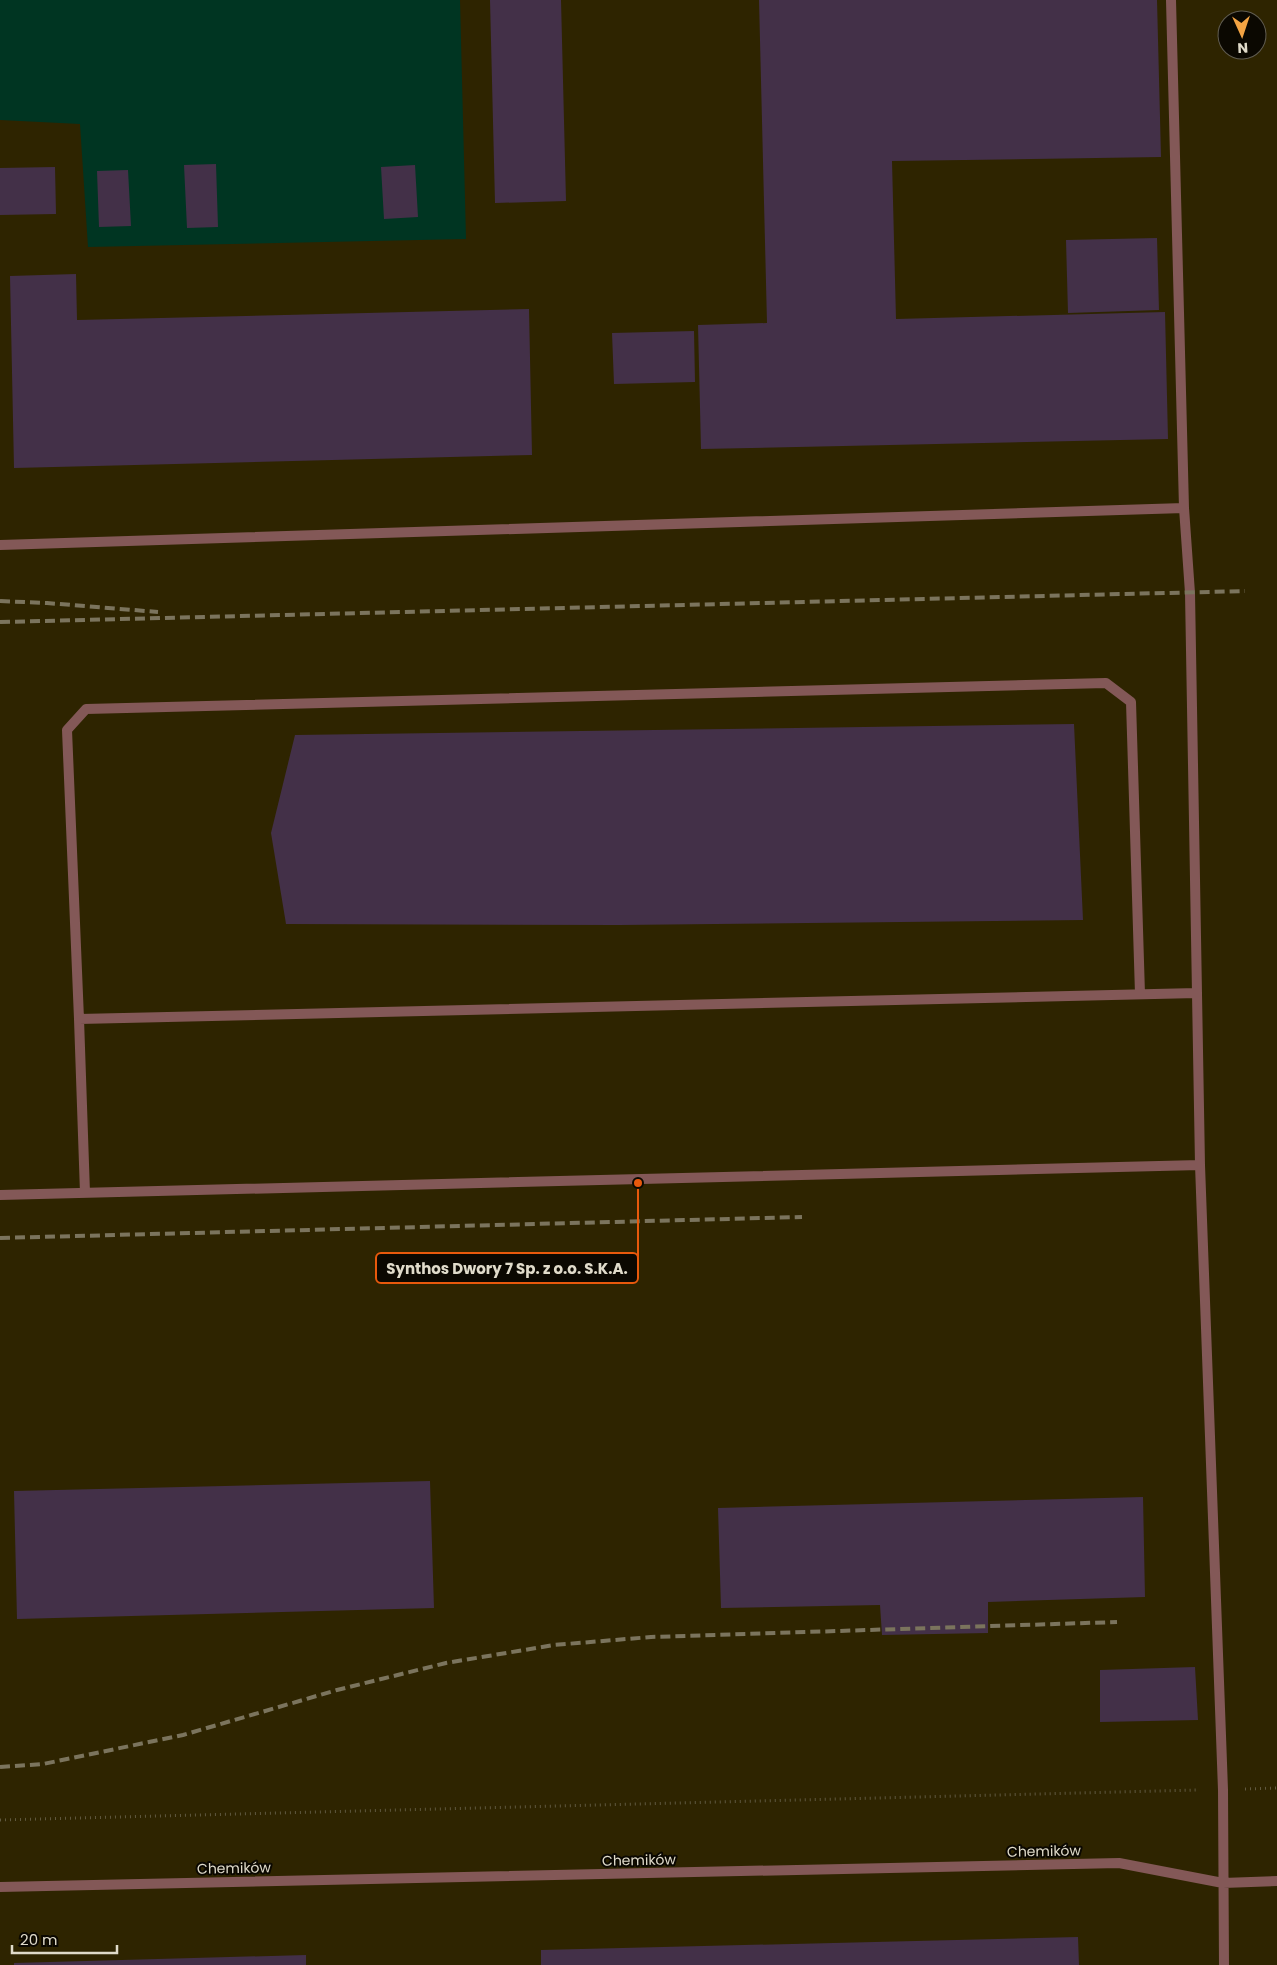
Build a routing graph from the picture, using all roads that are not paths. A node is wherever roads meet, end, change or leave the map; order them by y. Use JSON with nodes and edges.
{"nodes":[{"id":1,"x":1171,"y":0,"type":"edge"},
{"id":2,"x":1184,"y":508,"type":"junction"},
{"id":3,"x":0,"y":545,"type":"edge"},
{"id":4,"x":1196,"y":993,"type":"junction"},
{"id":5,"x":1140,"y":994,"type":"junction"},
{"id":6,"x":78,"y":1019,"type":"junction"},
{"id":7,"x":1200,"y":1165,"type":"junction"},
{"id":8,"x":85,"y":1193,"type":"junction"},
{"id":9,"x":0,"y":1195,"type":"edge"},
{"id":10,"x":1277,"y":1881,"type":"edge"},
{"id":11,"x":1223,"y":1883,"type":"junction"},
{"id":12,"x":0,"y":1887,"type":"edge"},
{"id":13,"x":1224,"y":1965,"type":"edge"}],
"edges":[{"from":1,"to":2,"type":"lane"},
{"from":2,"to":3,"type":"lane"},
{"from":2,"to":4,"type":"lane"},
{"from":4,"to":5,"type":"lane"},
{"from":4,"to":7,"type":"lane"},
{"from":5,"to":6,"type":"lane"},
{"from":5,"to":6,"type":"lane"},
{"from":6,"to":8,"type":"lane"},
{"from":7,"to":8,"type":"lane"},
{"from":7,"to":11,"type":"lane"},
{"from":8,"to":9,"type":"lane"},
{"from":10,"to":11,"type":"lane","name":"Chemików"},
{"from":11,"to":12,"type":"lane","name":"Chemików"},
{"from":11,"to":13,"type":"lane"}]}
